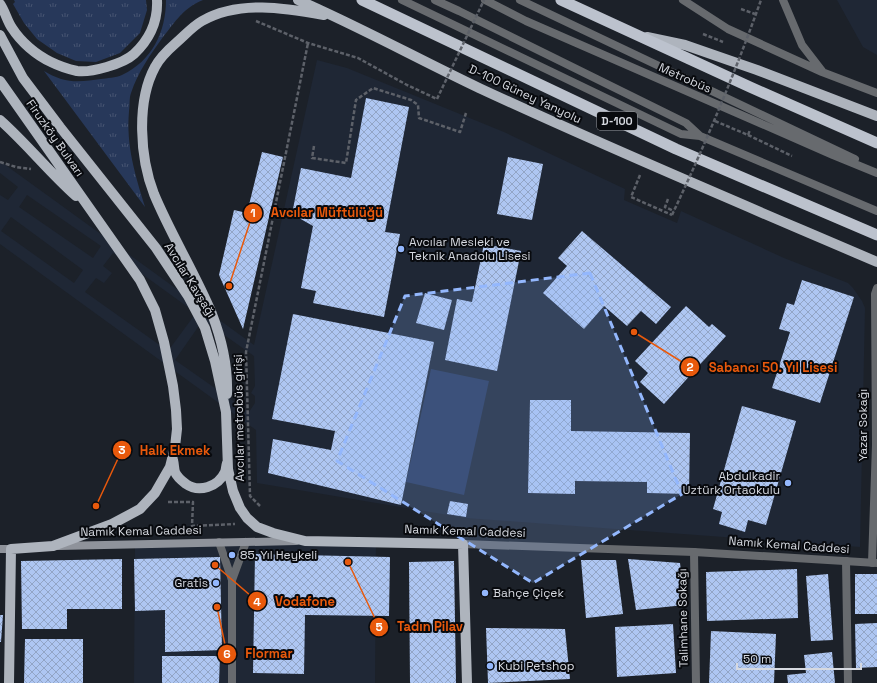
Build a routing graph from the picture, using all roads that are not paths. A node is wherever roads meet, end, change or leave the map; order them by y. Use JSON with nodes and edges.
{"nodes":[{"id":1,"x":157,"y":0,"type":"edge"},
{"id":2,"x":298,"y":0,"type":"edge"},
{"id":3,"x":362,"y":0,"type":"edge"},
{"id":4,"x":402,"y":0,"type":"edge"},
{"id":5,"x":435,"y":0,"type":"edge"},
{"id":6,"x":447,"y":0,"type":"edge"},
{"id":7,"x":484,"y":0,"type":"edge"},
{"id":8,"x":520,"y":0,"type":"edge"},
{"id":9,"x":561,"y":0,"type":"edge"},
{"id":10,"x":683,"y":0,"type":"edge"},
{"id":11,"x":782,"y":0,"type":"edge"},
{"id":12,"x":0,"y":4,"type":"edge"},
{"id":13,"x":459,"y":10,"type":"junction"},
{"id":14,"x":340,"y":18,"type":"junction"},
{"id":15,"x":636,"y":34,"type":"junction"},
{"id":16,"x":0,"y":35,"type":"edge"},
{"id":17,"x":822,"y":72,"type":"junction"},
{"id":18,"x":0,"y":81,"type":"edge"},
{"id":19,"x":877,"y":93,"type":"edge"},
{"id":20,"x":877,"y":116,"type":"edge"},
{"id":21,"x":0,"y":120,"type":"edge"},
{"id":22,"x":700,"y":136,"type":"junction"},
{"id":23,"x":877,"y":143,"type":"edge"},
{"id":24,"x":877,"y":170,"type":"edge"},
{"id":25,"x":877,"y":173,"type":"edge"},
{"id":26,"x":90,"y":209,"type":"junction"},
{"id":27,"x":877,"y":211,"type":"edge"},
{"id":28,"x":877,"y":234,"type":"edge"},
{"id":29,"x":877,"y":262,"type":"edge"},
{"id":30,"x":877,"y":288,"type":"edge"},
{"id":31,"x":226,"y":412,"type":"junction"},
{"id":32,"x":174,"y":452,"type":"junction"},
{"id":33,"x":228,"y":459,"type":"junction"},
{"id":34,"x":305,"y":541,"type":"junction"},
{"id":35,"x":219,"y":542,"type":"junction"},
{"id":36,"x":246,"y":542,"type":"junction"},
{"id":37,"x":463,"y":544,"type":"junction"},
{"id":38,"x":53,"y":546,"type":"junction"},
{"id":39,"x":11,"y":548,"type":"junction"},
{"id":40,"x":0,"y":549,"type":"edge"},
{"id":41,"x":694,"y":552,"type":"junction"},
{"id":42,"x":846,"y":561,"type":"junction"},
{"id":43,"x":875,"y":563,"type":"edge"},
{"id":44,"x":232,"y":580,"type":"junction"},
{"id":45,"x":9,"y":683,"type":"edge"},
{"id":46,"x":232,"y":683,"type":"edge"},
{"id":47,"x":467,"y":683,"type":"edge"},
{"id":48,"x":696,"y":683,"type":"edge"},
{"id":49,"x":848,"y":683,"type":"edge"}],
"edges":[{"from":1,"to":12,"type":"main road"},
{"from":2,"to":14,"type":"main road","name":"D-100 Güney Yanyolu"},
{"from":3,"to":28,"type":"highway","number":"D-100"},
{"from":4,"to":22,"type":"street"},
{"from":5,"to":13,"type":"street"},
{"from":6,"to":13,"type":"street"},
{"from":7,"to":25,"type":"street","name":"Metrobüs"},
{"from":8,"to":24,"type":"street","name":"Metrobüs"},
{"from":9,"to":15,"type":"highway"},
{"from":10,"to":17,"type":"street"},
{"from":11,"to":17,"type":"street"},
{"from":13,"to":22,"type":"street"},
{"from":14,"to":29,"type":"main road","name":"D-100 Güney Yanyolu"},
{"from":14,"to":31,"type":"main road"},
{"from":15,"to":20,"type":"main road"},
{"from":15,"to":23,"type":"highway"},
{"from":16,"to":31,"type":"main road","name":"Avcılar Kavşağı"},
{"from":17,"to":19,"type":"street"},
{"from":18,"to":26,"type":"main road","name":"Firuzköy Bulvarı"},
{"from":21,"to":26,"type":"main road"},
{"from":22,"to":27,"type":"street"},
{"from":26,"to":32,"type":"main road"},
{"from":30,"to":43,"type":"street","name":"Yazar Sokağı"},
{"from":31,"to":33,"type":"main road","name":"Avcılar Kavşağı"},
{"from":32,"to":33,"type":"main road"},
{"from":32,"to":38,"type":"main road","name":"Namık Kemal Caddesi"},
{"from":33,"to":34,"type":"main road","name":"Avcılar Kavşağı"},
{"from":34,"to":36,"type":"main road","name":"Namık Kemal Caddesi"},
{"from":34,"to":37,"type":"main road","name":"Namık Kemal Caddesi"},
{"from":35,"to":36,"type":"main road","name":"Namık Kemal Caddesi"},
{"from":35,"to":38,"type":"main road","name":"Namık Kemal Caddesi"},
{"from":35,"to":44,"type":"street"},
{"from":36,"to":44,"type":"street"},
{"from":37,"to":41,"type":"street","name":"Namık Kemal Caddesi"},
{"from":37,"to":47,"type":"main road"},
{"from":38,"to":39,"type":"main road","name":"Namık Kemal Caddesi"},
{"from":39,"to":40,"type":"main road","name":"Namık Kemal Caddesi"},
{"from":39,"to":45,"type":"main road"},
{"from":41,"to":42,"type":"street","name":"Namık Kemal Caddesi"},
{"from":41,"to":48,"type":"street","name":"Talimhane Sokağı"},
{"from":42,"to":43,"type":"street","name":"Namık Kemal Caddesi"},
{"from":42,"to":49,"type":"street"},
{"from":44,"to":46,"type":"street"}]}
